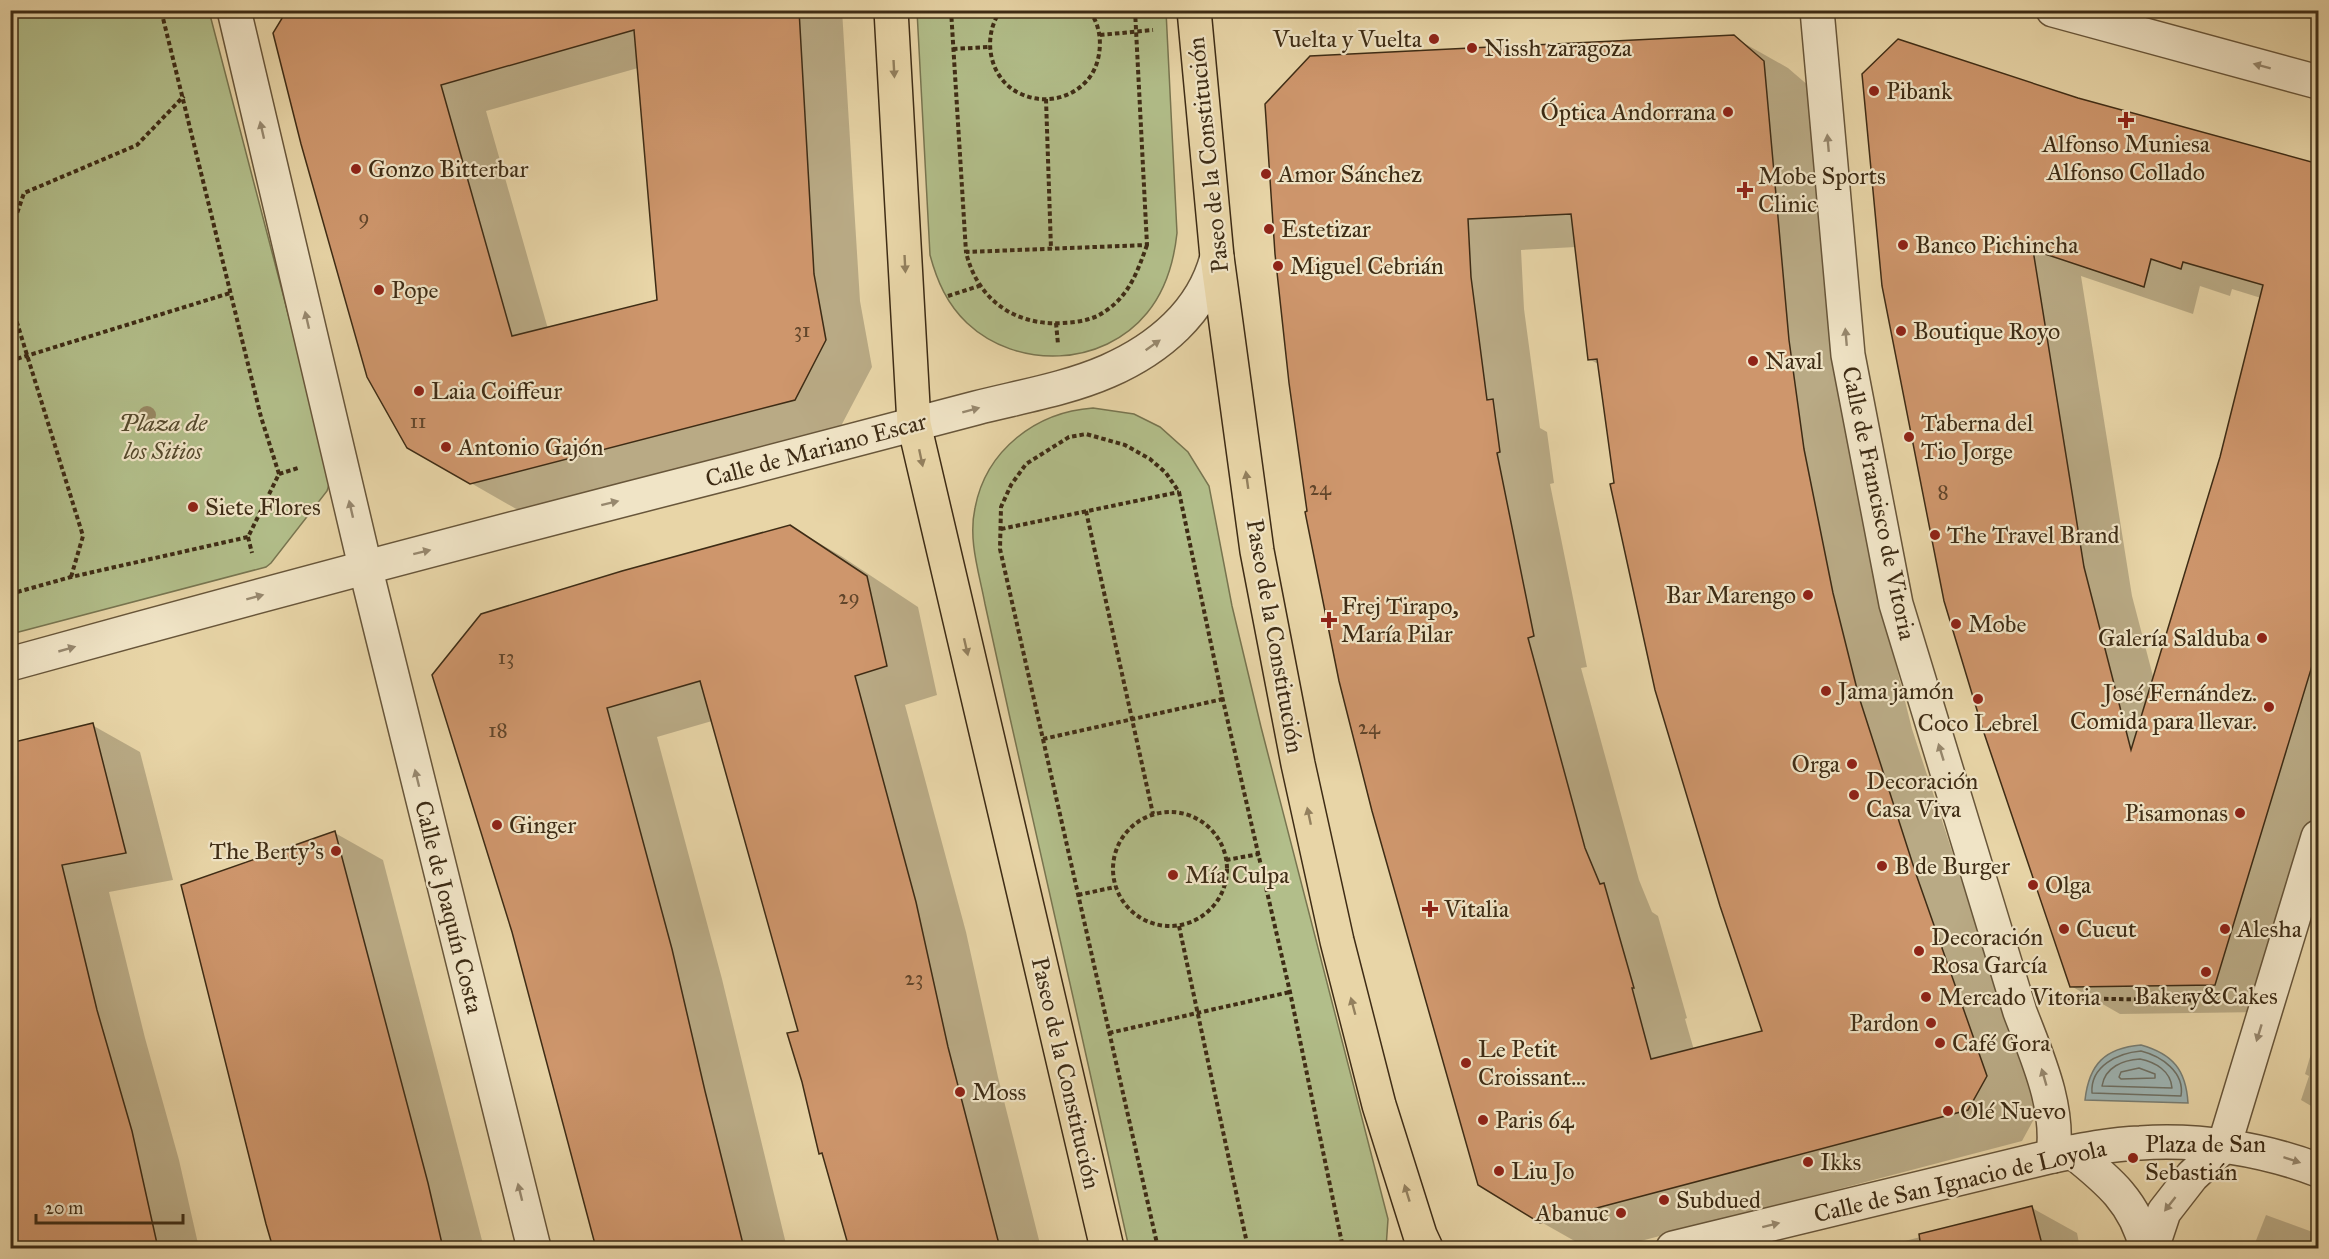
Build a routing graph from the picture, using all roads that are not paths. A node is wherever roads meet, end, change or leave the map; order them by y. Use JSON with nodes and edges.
{"nodes":[{"id":1,"x":234,"y":10,"type":"edge"},
{"id":2,"x":891,"y":10,"type":"edge"},
{"id":3,"x":1194,"y":10,"type":"edge"},
{"id":4,"x":1817,"y":10,"type":"edge"},
{"id":5,"x":2069,"y":12,"type":"edge"},
{"id":6,"x":2319,"y":82,"type":"edge"},
{"id":7,"x":1217,"y":257,"type":"junction"},
{"id":8,"x":914,"y":424,"type":"junction"},
{"id":9,"x":365,"y":566,"type":"junction"},
{"id":10,"x":10,"y":664,"type":"edge"},
{"id":11,"x":2319,"y":837,"type":"edge"},
{"id":12,"x":2224,"y":1146,"type":"junction"},
{"id":13,"x":2063,"y":1154,"type":"junction"},
{"id":14,"x":2319,"y":1170,"type":"edge"},
{"id":15,"x":534,"y":1248,"type":"edge"},
{"id":16,"x":1107,"y":1248,"type":"edge"},
{"id":17,"x":1426,"y":1248,"type":"edge"},
{"id":18,"x":1673,"y":1248,"type":"edge"},
{"id":19,"x":2146,"y":1248,"type":"edge"},
{"id":20,"x":2152,"y":1248,"type":"edge"}],
"edges":[{"from":9,"to":1,"type":"street","one_way":true},
{"from":2,"to":8,"type":"main road","name":"Paseo de la Constitución","one_way":true},
{"from":3,"to":7,"type":"main road","name":"Paseo de la Constitución"},
{"from":13,"to":4,"type":"street","name":"Calle de Francisco de Vitoria","one_way":true},
{"from":6,"to":5,"type":"street","one_way":true},
{"from":8,"to":7,"type":"street","name":"Calle de Mariano Escar","one_way":true},
{"from":17,"to":7,"type":"main road","name":"Paseo de la Constitución","one_way":true},
{"from":9,"to":8,"type":"street","name":"Calle de Mariano Escar","one_way":true},
{"from":8,"to":16,"type":"main road","name":"Paseo de la Constitución","one_way":true},
{"from":10,"to":9,"type":"street","one_way":true},
{"from":15,"to":9,"type":"street","name":"Calle de Joaquín Costa","one_way":true},
{"from":11,"to":12,"type":"street","one_way":true},
{"from":12,"to":13,"type":"street","name":"Calle de San Ignacio de Loyola"},
{"from":12,"to":14,"type":"street","name":"Calle de San Ignacio de Loyola","one_way":true},
{"from":12,"to":20,"type":"street","one_way":true},
{"from":18,"to":13,"type":"street","name":"Calle de San Ignacio de Loyola","one_way":true},
{"from":13,"to":19,"type":"street"}]}
